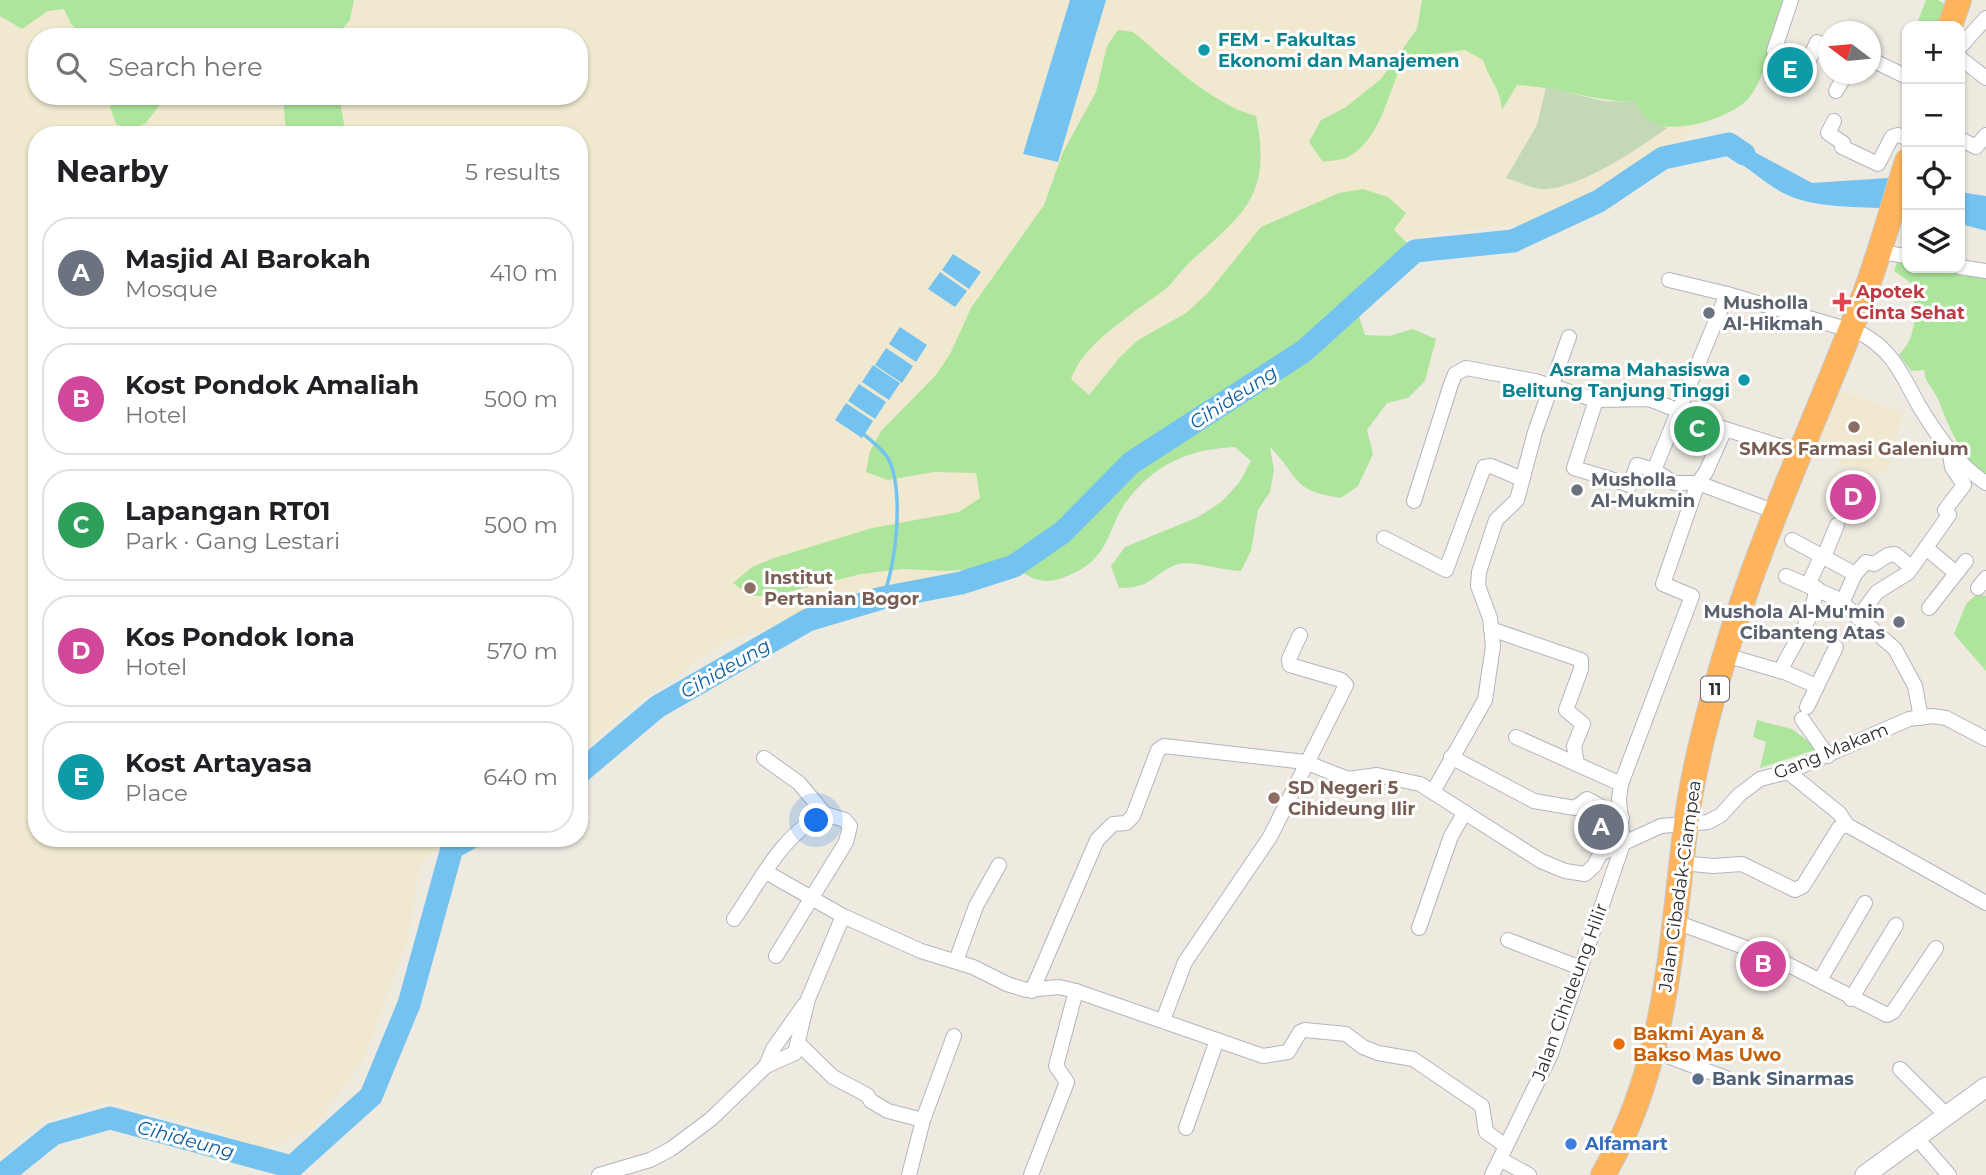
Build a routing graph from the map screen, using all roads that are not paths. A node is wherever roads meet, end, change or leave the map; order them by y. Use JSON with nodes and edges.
{"nodes":[{"id":1,"x":1791,"y":0,"type":"edge"},
{"id":2,"x":1959,"y":0,"type":"edge"},
{"id":3,"x":1986,"y":18,"type":"edge"},
{"id":4,"x":1952,"y":21,"type":"edge"},
{"id":5,"x":1965,"y":41,"type":"edge"},
{"id":6,"x":1818,"y":42,"type":"edge"},
{"id":7,"x":1965,"y":62,"type":"edge"},
{"id":8,"x":1881,"y":64,"type":"edge"},
{"id":9,"x":1902,"y":74,"type":"edge"},
{"id":10,"x":1986,"y":78,"type":"edge"},
{"id":11,"x":1840,"y":84,"type":"edge"},
{"id":12,"x":1836,"y":91,"type":"dead end"},
{"id":13,"x":1834,"y":121,"type":"dead end"},
{"id":14,"x":1986,"y":135,"type":"edge"},
{"id":15,"x":1902,"y":136,"type":"edge"},
{"id":16,"x":1965,"y":142,"type":"edge"},
{"id":17,"x":1902,"y":176,"type":"edge"},
{"id":18,"x":1878,"y":252,"type":"junction"},
{"id":19,"x":1902,"y":255,"type":"edge"},
{"id":20,"x":1965,"y":268,"type":"edge"},
{"id":21,"x":1986,"y":271,"type":"edge"},
{"id":22,"x":1669,"y":280,"type":"dead end"},
{"id":23,"x":1727,"y":294,"type":"junction"},
{"id":24,"x":1848,"y":332,"type":"junction"},
{"id":25,"x":1569,"y":337,"type":"dead end"},
{"id":26,"x":1552,"y":385,"type":"junction"},
{"id":27,"x":1597,"y":400,"type":"junction"},
{"id":28,"x":1680,"y":412,"type":"junction"},
{"id":29,"x":1725,"y":429,"type":"junction"},
{"id":30,"x":1950,"y":450,"type":"junction"},
{"id":31,"x":1799,"y":452,"type":"junction"},
{"id":32,"x":1654,"y":470,"type":"junction"},
{"id":33,"x":1522,"y":479,"type":"junction"},
{"id":34,"x":1698,"y":483,"type":"junction"},
{"id":35,"x":1986,"y":483,"type":"edge"},
{"id":36,"x":1414,"y":501,"type":"dead end"},
{"id":37,"x":1776,"y":512,"type":"junction"},
{"id":38,"x":1837,"y":525,"type":"dead end"},
{"id":39,"x":1384,"y":538,"type":"dead end"},
{"id":40,"x":1791,"y":540,"type":"dead end"},
{"id":41,"x":1926,"y":548,"type":"junction"},
{"id":42,"x":1822,"y":558,"type":"junction"},
{"id":43,"x":1966,"y":561,"type":"dead end"},
{"id":44,"x":1911,"y":567,"type":"junction"},
{"id":45,"x":1956,"y":573,"type":"junction"},
{"id":46,"x":1855,"y":574,"type":"junction"},
{"id":47,"x":1786,"y":576,"type":"dead end"},
{"id":48,"x":1812,"y":586,"type":"junction"},
{"id":49,"x":1842,"y":603,"type":"junction"},
{"id":50,"x":1929,"y":608,"type":"dead end"},
{"id":51,"x":1858,"y":618,"type":"junction"},
{"id":52,"x":1491,"y":629,"type":"junction"},
{"id":53,"x":1300,"y":635,"type":"dead end"},
{"id":54,"x":1836,"y":647,"type":"dead end"},
{"id":55,"x":1725,"y":654,"type":"junction"},
{"id":56,"x":1780,"y":671,"type":"junction"},
{"id":57,"x":1816,"y":686,"type":"junction"},
{"id":58,"x":1921,"y":718,"type":"junction"},
{"id":59,"x":1516,"y":737,"type":"dead end"},
{"id":60,"x":1986,"y":738,"type":"edge"},
{"id":61,"x":1825,"y":752,"type":"junction"},
{"id":62,"x":1451,"y":757,"type":"junction"},
{"id":63,"x":764,"y":758,"type":"dead end"},
{"id":64,"x":1305,"y":762,"type":"junction"},
{"id":65,"x":1577,"y":764,"type":"junction"},
{"id":66,"x":1788,"y":772,"type":"junction"},
{"id":67,"x":1621,"y":784,"type":"junction"},
{"id":68,"x":1434,"y":790,"type":"junction"},
{"id":69,"x":1465,"y":812,"type":"junction"},
{"id":70,"x":825,"y":814,"type":"junction"},
{"id":71,"x":1622,"y":818,"type":"junction"},
{"id":72,"x":1686,"y":822,"type":"junction"},
{"id":73,"x":1847,"y":825,"type":"junction"},
{"id":74,"x":1623,"y":844,"type":"junction"},
{"id":75,"x":1682,"y":863,"type":"junction"},
{"id":76,"x":999,"y":865,"type":"dead end"},
{"id":77,"x":766,"y":872,"type":"junction"},
{"id":78,"x":811,"y":898,"type":"junction"},
{"id":79,"x":1865,"y":903,"type":"dead end"},
{"id":80,"x":1986,"y":903,"type":"edge"},
{"id":81,"x":843,"y":916,"type":"junction"},
{"id":82,"x":734,"y":919,"type":"dead end"},
{"id":83,"x":1676,"y":922,"type":"junction"},
{"id":84,"x":1896,"y":925,"type":"dead end"},
{"id":85,"x":1419,"y":928,"type":"dead end"},
{"id":86,"x":1508,"y":940,"type":"dead end"},
{"id":87,"x":1936,"y":948,"type":"dead end"},
{"id":88,"x":776,"y":956,"type":"dead end"},
{"id":89,"x":956,"y":961,"type":"junction"},
{"id":90,"x":1581,"y":968,"type":"junction"},
{"id":91,"x":1820,"y":981,"type":"junction"},
{"id":92,"x":1032,"y":990,"type":"junction"},
{"id":93,"x":1076,"y":991,"type":"junction"},
{"id":94,"x":808,"y":999,"type":"junction"},
{"id":95,"x":1852,"y":999,"type":"junction"},
{"id":96,"x":1163,"y":1020,"type":"junction"},
{"id":97,"x":954,"y":1036,"type":"dead end"},
{"id":98,"x":1217,"y":1040,"type":"junction"},
{"id":99,"x":799,"y":1044,"type":"junction"},
{"id":100,"x":1654,"y":1051,"type":"junction"},
{"id":101,"x":766,"y":1066,"type":"junction"},
{"id":102,"x":1899,"y":1069,"type":"dead end"},
{"id":103,"x":1726,"y":1079,"type":"dead end"},
{"id":104,"x":1986,"y":1087,"type":"edge"},
{"id":105,"x":1946,"y":1115,"type":"junction"},
{"id":106,"x":923,"y":1120,"type":"junction"},
{"id":107,"x":1186,"y":1128,"type":"dead end"},
{"id":108,"x":1916,"y":1138,"type":"junction"},
{"id":109,"x":1503,"y":1153,"type":"junction"},
{"id":110,"x":599,"y":1175,"type":"edge"},
{"id":111,"x":909,"y":1175,"type":"edge"},
{"id":112,"x":1031,"y":1175,"type":"edge"},
{"id":113,"x":1492,"y":1175,"type":"edge"},
{"id":114,"x":1529,"y":1175,"type":"edge"},
{"id":115,"x":1603,"y":1175,"type":"edge"},
{"id":116,"x":1865,"y":1175,"type":"edge"},
{"id":117,"x":1949,"y":1175,"type":"edge"}],
"edges":[{"from":1,"to":6,"type":"street"},
{"from":2,"to":4,"type":"highway"},
{"from":3,"to":5,"type":"street"},
{"from":7,"to":10,"type":"street"},
{"from":8,"to":9,"type":"street"},
{"from":11,"to":12,"type":"street"},
{"from":13,"to":15,"type":"street"},
{"from":14,"to":16,"type":"street"},
{"from":17,"to":18,"type":"highway","name":"Jalan Cibadak-Ciampea","number":"11"},
{"from":18,"to":19,"type":"street"},
{"from":18,"to":24,"type":"highway","name":"Jalan Cibadak-Ciampea","number":"11"},
{"from":20,"to":21,"type":"street"},
{"from":22,"to":23,"type":"street"},
{"from":23,"to":24,"type":"street"},
{"from":23,"to":28,"type":"street"},
{"from":24,"to":30,"type":"street"},
{"from":24,"to":31,"type":"highway","name":"Jalan Cibadak-Ciampea","number":"11"},
{"from":25,"to":26,"type":"street"},
{"from":26,"to":27,"type":"street"},
{"from":26,"to":33,"type":"street"},
{"from":26,"to":36,"type":"street"},
{"from":27,"to":28,"type":"street"},
{"from":27,"to":32,"type":"street"},
{"from":28,"to":29,"type":"street"},
{"from":28,"to":32,"type":"street"},
{"from":29,"to":31,"type":"street"},
{"from":29,"to":34,"type":"street"},
{"from":30,"to":35,"type":"street"},
{"from":30,"to":41,"type":"street"},
{"from":31,"to":37,"type":"highway","name":"Jalan Cibadak-Ciampea","number":"11"},
{"from":32,"to":34,"type":"street"},
{"from":33,"to":39,"type":"street"},
{"from":33,"to":52,"type":"street"},
{"from":34,"to":37,"type":"street"},
{"from":34,"to":67,"type":"street"},
{"from":37,"to":55,"type":"highway","name":"Jalan Cibadak-Ciampea","number":"11"},
{"from":38,"to":42,"type":"street"},
{"from":40,"to":42,"type":"street"},
{"from":41,"to":44,"type":"street"},
{"from":41,"to":45,"type":"street"},
{"from":42,"to":46,"type":"street"},
{"from":42,"to":48,"type":"street"},
{"from":43,"to":45,"type":"street"},
{"from":44,"to":46,"type":"street"},
{"from":44,"to":51,"type":"street"},
{"from":45,"to":50,"type":"street"},
{"from":46,"to":49,"type":"street"},
{"from":47,"to":48,"type":"street"},
{"from":48,"to":49,"type":"street"},
{"from":48,"to":56,"type":"street"},
{"from":49,"to":51,"type":"street"},
{"from":51,"to":58,"type":"street"},
{"from":52,"to":62,"type":"street"},
{"from":52,"to":65,"type":"street"},
{"from":53,"to":64,"type":"street"},
{"from":54,"to":57,"type":"street"},
{"from":55,"to":56,"type":"street"},
{"from":55,"to":72,"type":"highway","name":"Jalan Cibadak-Ciampea","number":"11"},
{"from":56,"to":57,"type":"street"},
{"from":57,"to":61,"type":"street"},
{"from":58,"to":60,"type":"street","name":"Gang Makam"},
{"from":58,"to":61,"type":"street","name":"Gang Makam"},
{"from":59,"to":65,"type":"street"},
{"from":61,"to":66,"type":"street","name":"Gang Makam"},
{"from":62,"to":68,"type":"street"},
{"from":62,"to":71,"type":"street"},
{"from":63,"to":70,"type":"street"},
{"from":64,"to":68,"type":"street"},
{"from":64,"to":92,"type":"street"},
{"from":64,"to":96,"type":"street"},
{"from":65,"to":67,"type":"street"},
{"from":66,"to":72,"type":"street","name":"Gang Makam"},
{"from":66,"to":73,"type":"street"},
{"from":67,"to":71,"type":"street"},
{"from":68,"to":69,"type":"street"},
{"from":69,"to":74,"type":"street"},
{"from":69,"to":85,"type":"street"},
{"from":70,"to":77,"type":"street"},
{"from":70,"to":78,"type":"street"},
{"from":71,"to":74,"type":"street"},
{"from":72,"to":74,"type":"street"},
{"from":72,"to":75,"type":"highway","name":"Jalan Cibadak-Ciampea","number":"11"},
{"from":73,"to":75,"type":"street"},
{"from":73,"to":80,"type":"street"},
{"from":74,"to":90,"type":"street","name":"Jalan Cihideung Hilir"},
{"from":75,"to":83,"type":"highway","name":"Jalan Cibadak-Ciampea","number":"11"},
{"from":76,"to":89,"type":"street"},
{"from":77,"to":78,"type":"street"},
{"from":77,"to":82,"type":"street"},
{"from":78,"to":81,"type":"street"},
{"from":78,"to":88,"type":"street"},
{"from":79,"to":91,"type":"street"},
{"from":81,"to":89,"type":"street"},
{"from":81,"to":94,"type":"street"},
{"from":83,"to":91,"type":"street"},
{"from":83,"to":100,"type":"highway","name":"Jalan Cibadak-Ciampea","number":"11"},
{"from":84,"to":95,"type":"street"},
{"from":86,"to":90,"type":"street"},
{"from":87,"to":95,"type":"street"},
{"from":89,"to":92,"type":"street"},
{"from":90,"to":109,"type":"street","name":"Jalan Cihideung Hilir"},
{"from":91,"to":95,"type":"street"},
{"from":92,"to":93,"type":"street"},
{"from":93,"to":96,"type":"street"},
{"from":93,"to":112,"type":"street"},
{"from":94,"to":99,"type":"street"},
{"from":94,"to":101,"type":"street"},
{"from":96,"to":98,"type":"street"},
{"from":97,"to":106,"type":"street"},
{"from":98,"to":107,"type":"street"},
{"from":98,"to":109,"type":"street"},
{"from":99,"to":101,"type":"street"},
{"from":99,"to":106,"type":"street"},
{"from":100,"to":103,"type":"street"},
{"from":100,"to":115,"type":"highway","name":"Jalan Cibadak-Ciampea","number":"11"},
{"from":101,"to":110,"type":"street"},
{"from":102,"to":105,"type":"street"},
{"from":104,"to":105,"type":"main road"},
{"from":105,"to":108,"type":"main road"},
{"from":106,"to":111,"type":"street"},
{"from":108,"to":116,"type":"main road"},
{"from":108,"to":117,"type":"street"},
{"from":109,"to":113,"type":"street","name":"Jalan Cihideung Hilir"},
{"from":109,"to":114,"type":"street"}]}
